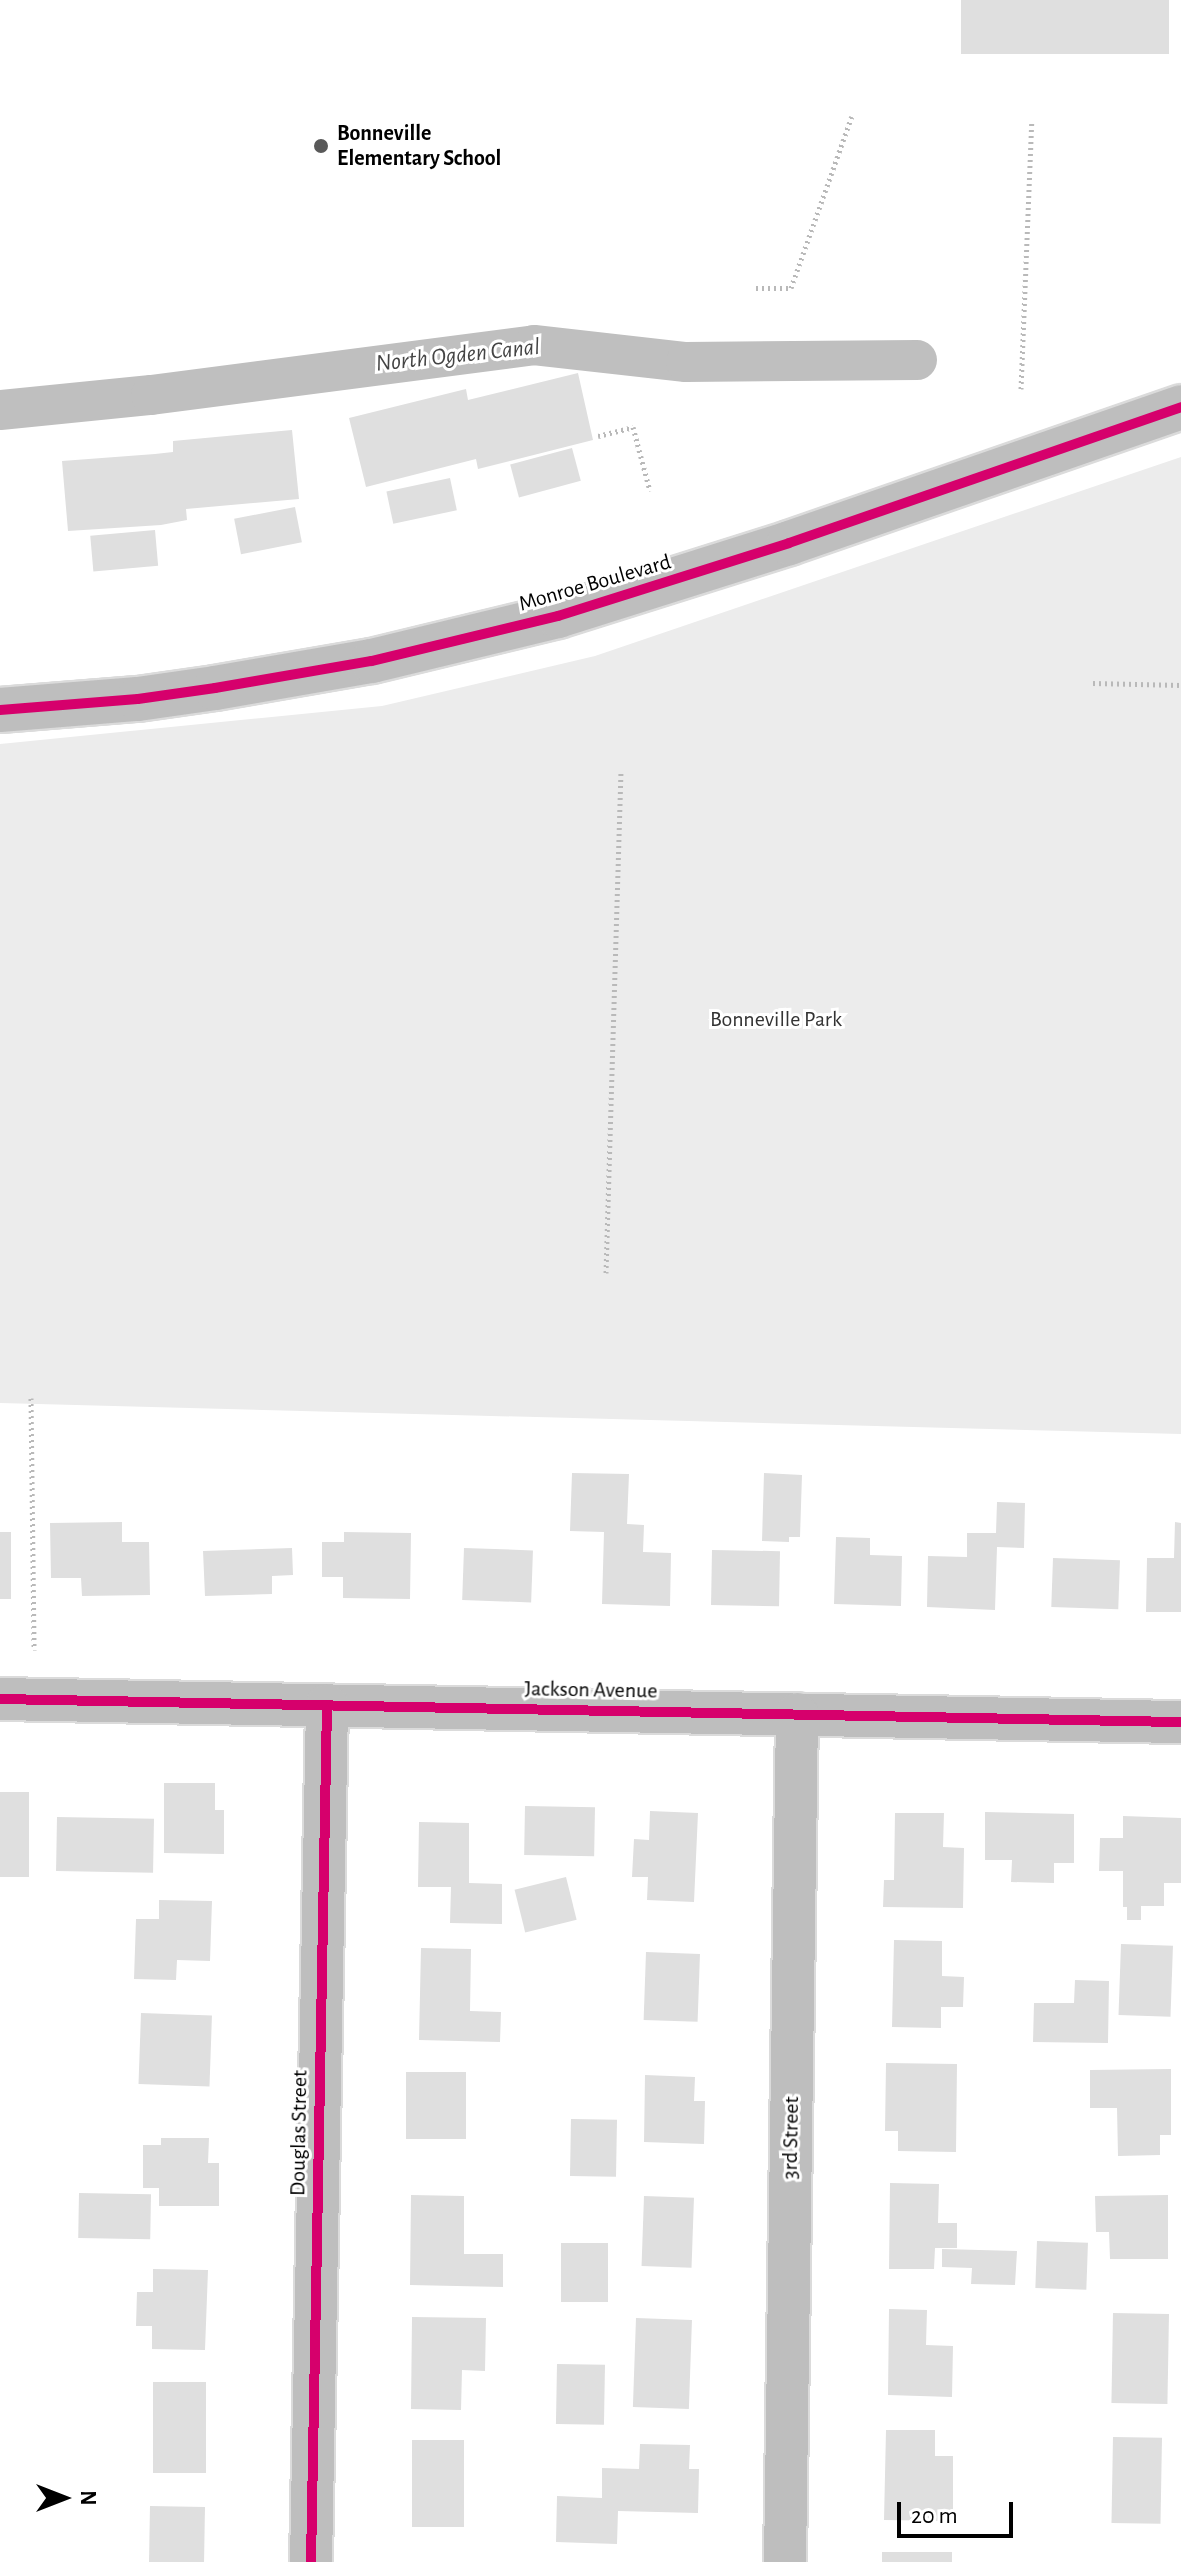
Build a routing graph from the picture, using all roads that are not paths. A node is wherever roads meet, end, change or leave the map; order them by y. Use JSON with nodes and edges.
{"nodes":[{"id":1,"x":1181,"y":407,"type":"edge"},
{"id":2,"x":0,"y":710,"type":"edge"},
{"id":3,"x":0,"y":1699,"type":"edge"},
{"id":4,"x":327,"y":1705,"type":"junction"},
{"id":5,"x":797,"y":1714,"type":"junction"},
{"id":6,"x":1181,"y":1722,"type":"edge"},
{"id":7,"x":311,"y":2562,"type":"edge"},
{"id":8,"x":785,"y":2562,"type":"edge"}],
"edges":[{"from":1,"to":2,"type":"main road","name":"Monroe Boulevard"},
{"from":3,"to":4,"type":"street","name":"Jackson Avenue"},
{"from":4,"to":5,"type":"street","name":"Jackson Avenue"},
{"from":4,"to":7,"type":"street","name":"Douglas Street"},
{"from":5,"to":6,"type":"street","name":"Jackson Avenue"},
{"from":5,"to":8,"type":"street","name":"3rd Street"}]}
